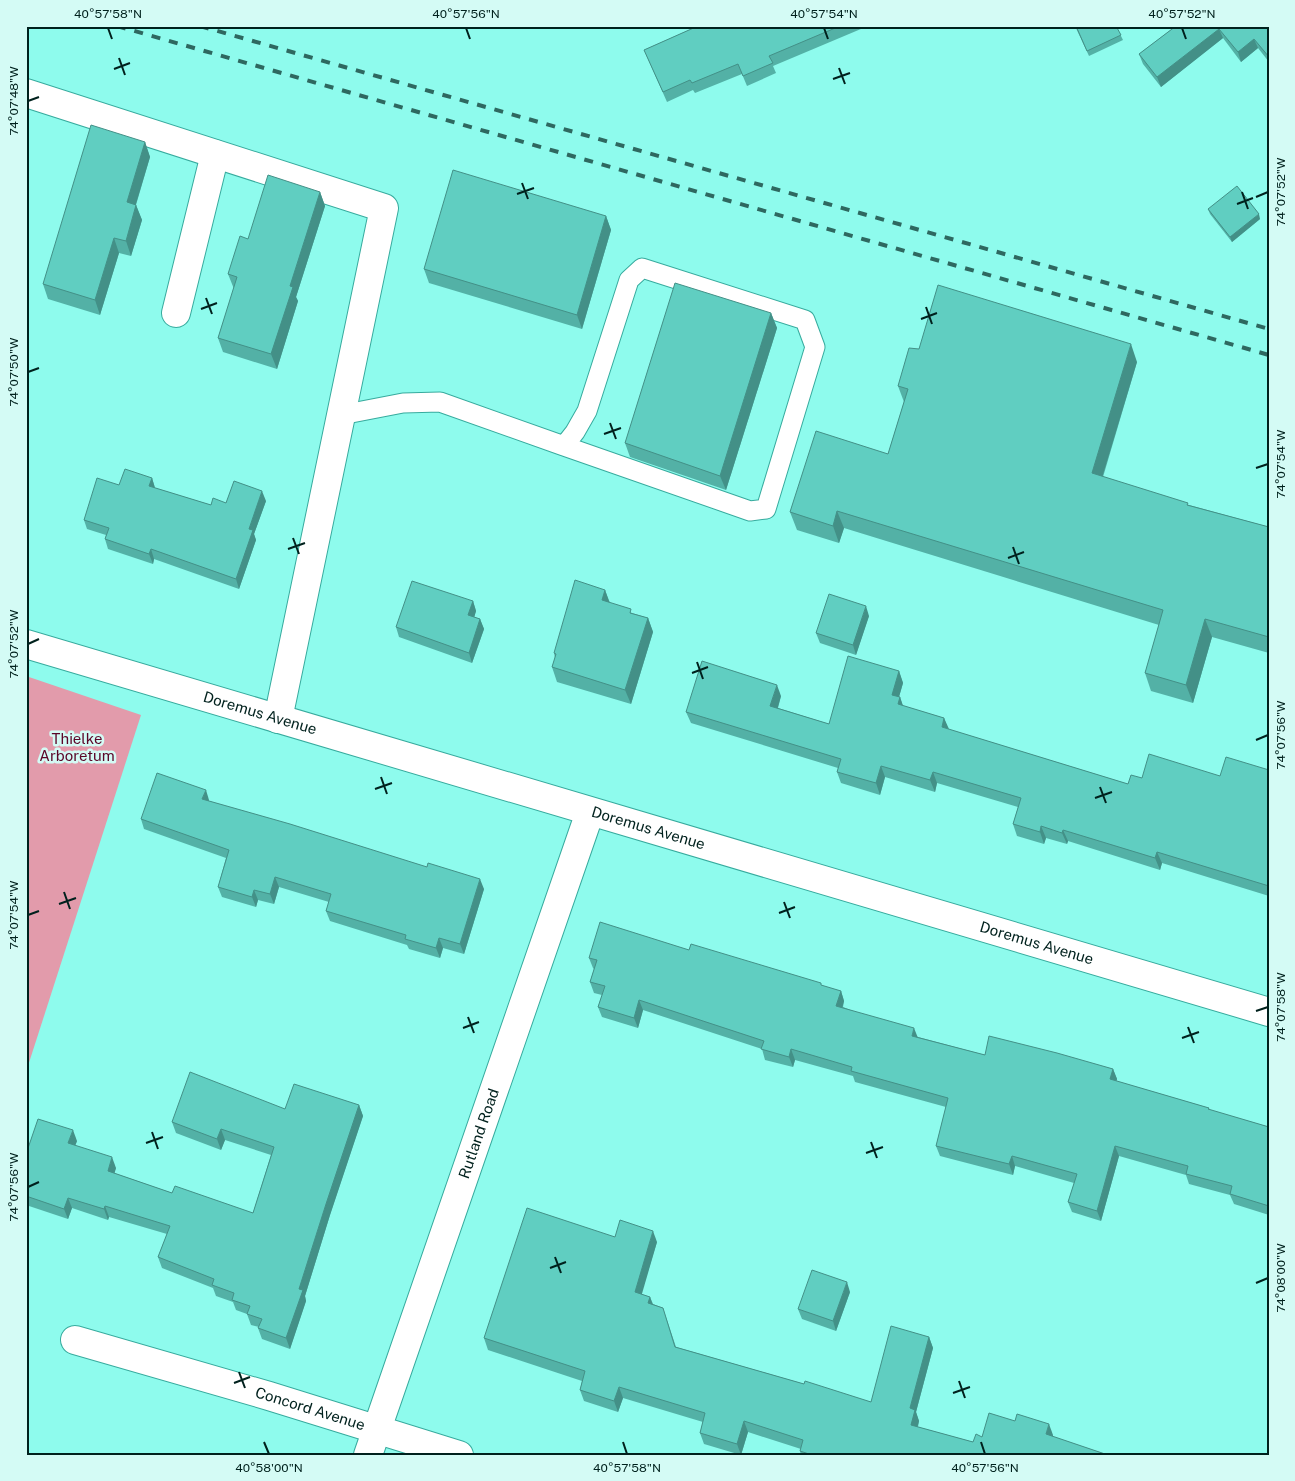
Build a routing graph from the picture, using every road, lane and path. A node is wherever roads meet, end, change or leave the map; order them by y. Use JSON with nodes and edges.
{"nodes":[{"id":1,"x":26,"y":93,"type":"edge"},
{"id":2,"x":215,"y":154,"type":"junction"},
{"id":3,"x":176,"y":312,"type":"dead end"},
{"id":4,"x":341,"y":415,"type":"junction"},
{"id":5,"x":564,"y":446,"type":"junction"},
{"id":6,"x":26,"y":644,"type":"edge"},
{"id":7,"x":278,"y":719,"type":"junction"},
{"id":8,"x":590,"y":812,"type":"junction"},
{"id":9,"x":1269,"y":1012,"type":"edge"},
{"id":10,"x":74,"y":1340,"type":"dead end"},
{"id":11,"x":376,"y":1430,"type":"junction"},
{"id":12,"x":368,"y":1455,"type":"edge"},
{"id":13,"x":459,"y":1455,"type":"edge"}],
"edges":[{"from":1,"to":2,"type":"street"},
{"from":2,"to":3,"type":"street"},
{"from":2,"to":4,"type":"street"},
{"from":4,"to":5,"type":"lane"},
{"from":4,"to":7,"type":"street"},
{"from":5,"to":5,"type":"lane"},
{"from":6,"to":7,"type":"street","name":"Doremus Avenue"},
{"from":7,"to":8,"type":"street","name":"Doremus Avenue"},
{"from":8,"to":9,"type":"street","name":"Doremus Avenue"},
{"from":8,"to":11,"type":"street","name":"Rutland Road"},
{"from":10,"to":11,"type":"street","name":"Concord Avenue"},
{"from":11,"to":12,"type":"street","name":"Rutland Road"},
{"from":11,"to":13,"type":"street","name":"Concord Avenue"}]}
